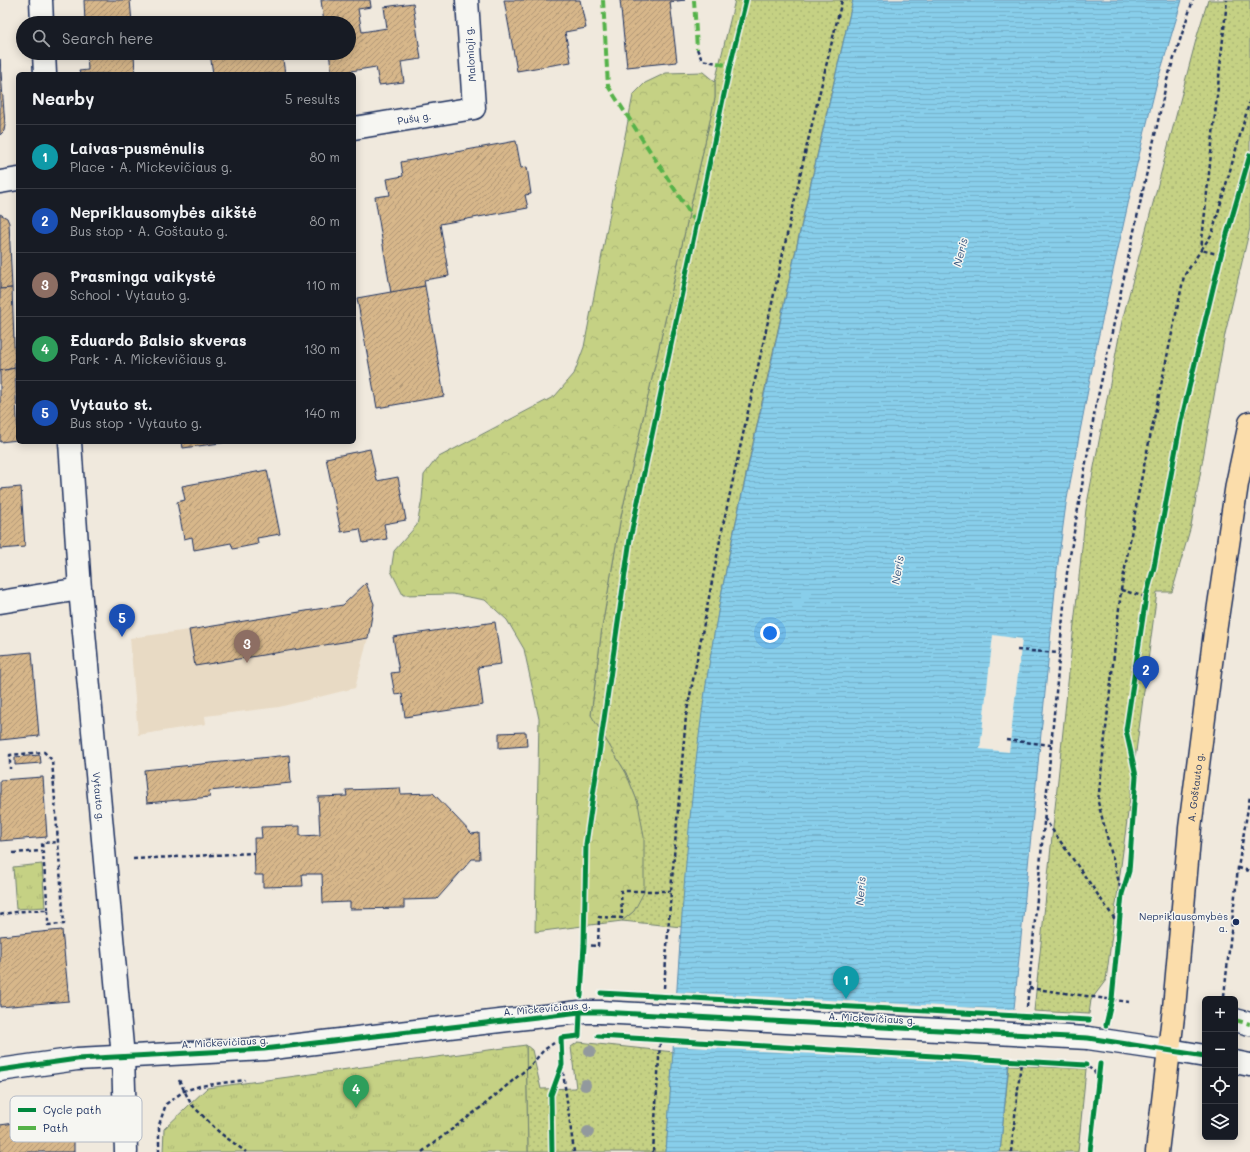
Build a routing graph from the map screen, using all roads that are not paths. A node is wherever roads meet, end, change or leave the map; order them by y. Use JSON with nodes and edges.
{"nodes":[{"id":1,"x":41,"y":0,"type":"edge"},
{"id":2,"x":467,"y":0,"type":"edge"},
{"id":3,"x":42,"y":16,"type":"edge"},
{"id":4,"x":44,"y":60,"type":"edge"},
{"id":5,"x":45,"y":72,"type":"edge"},
{"id":6,"x":474,"y":108,"type":"joint"},
{"id":7,"x":356,"y":128,"type":"edge"},
{"id":8,"x":16,"y":179,"type":"edge"},
{"id":9,"x":0,"y":182,"type":"edge"},
{"id":10,"x":1250,"y":423,"type":"edge"},
{"id":11,"x":70,"y":444,"type":"edge"},
{"id":12,"x":80,"y":589,"type":"junction"},
{"id":13,"x":0,"y":602,"type":"edge"},
{"id":14,"x":1238,"y":1021,"type":"edge"},
{"id":15,"x":1250,"y":1024,"type":"edge"},
{"id":16,"x":1169,"y":1050,"type":"junction"},
{"id":17,"x":1202,"y":1056,"type":"edge"},
{"id":18,"x":123,"y":1057,"type":"junction"},
{"id":19,"x":1238,"y":1063,"type":"edge"},
{"id":20,"x":1250,"y":1065,"type":"edge"},
{"id":21,"x":0,"y":1070,"type":"edge"},
{"id":22,"x":124,"y":1096,"type":"edge"},
{"id":23,"x":126,"y":1142,"type":"edge"},
{"id":24,"x":126,"y":1152,"type":"edge"},
{"id":25,"x":1157,"y":1152,"type":"edge"}],
"edges":[{"from":1,"to":3,"type":"street"},
{"from":2,"to":6,"type":"street","name":"Malonioji g."},
{"from":4,"to":5,"type":"street"},
{"from":6,"to":7,"type":"street","name":"Pušų g."},
{"from":8,"to":9,"type":"street"},
{"from":10,"to":16,"type":"main road","name":"A. Goštauto g."},
{"from":11,"to":12,"type":"street","name":"Vytauto g."},
{"from":12,"to":13,"type":"street"},
{"from":12,"to":18,"type":"street","name":"Vytauto g."},
{"from":14,"to":15,"type":"street"},
{"from":16,"to":17,"type":"street","name":"A. Mickevičiaus g."},
{"from":16,"to":18,"type":"street","name":"A. Mickevičiaus g.","bridge":true},
{"from":16,"to":25,"type":"main road","name":"A. Goštauto g."},
{"from":18,"to":21,"type":"street","name":"A. Mickevičiaus g."},
{"from":18,"to":22,"type":"street","name":"Vytauto g."},
{"from":19,"to":20,"type":"street"},
{"from":23,"to":24,"type":"street","name":"Vytauto g."}]}
